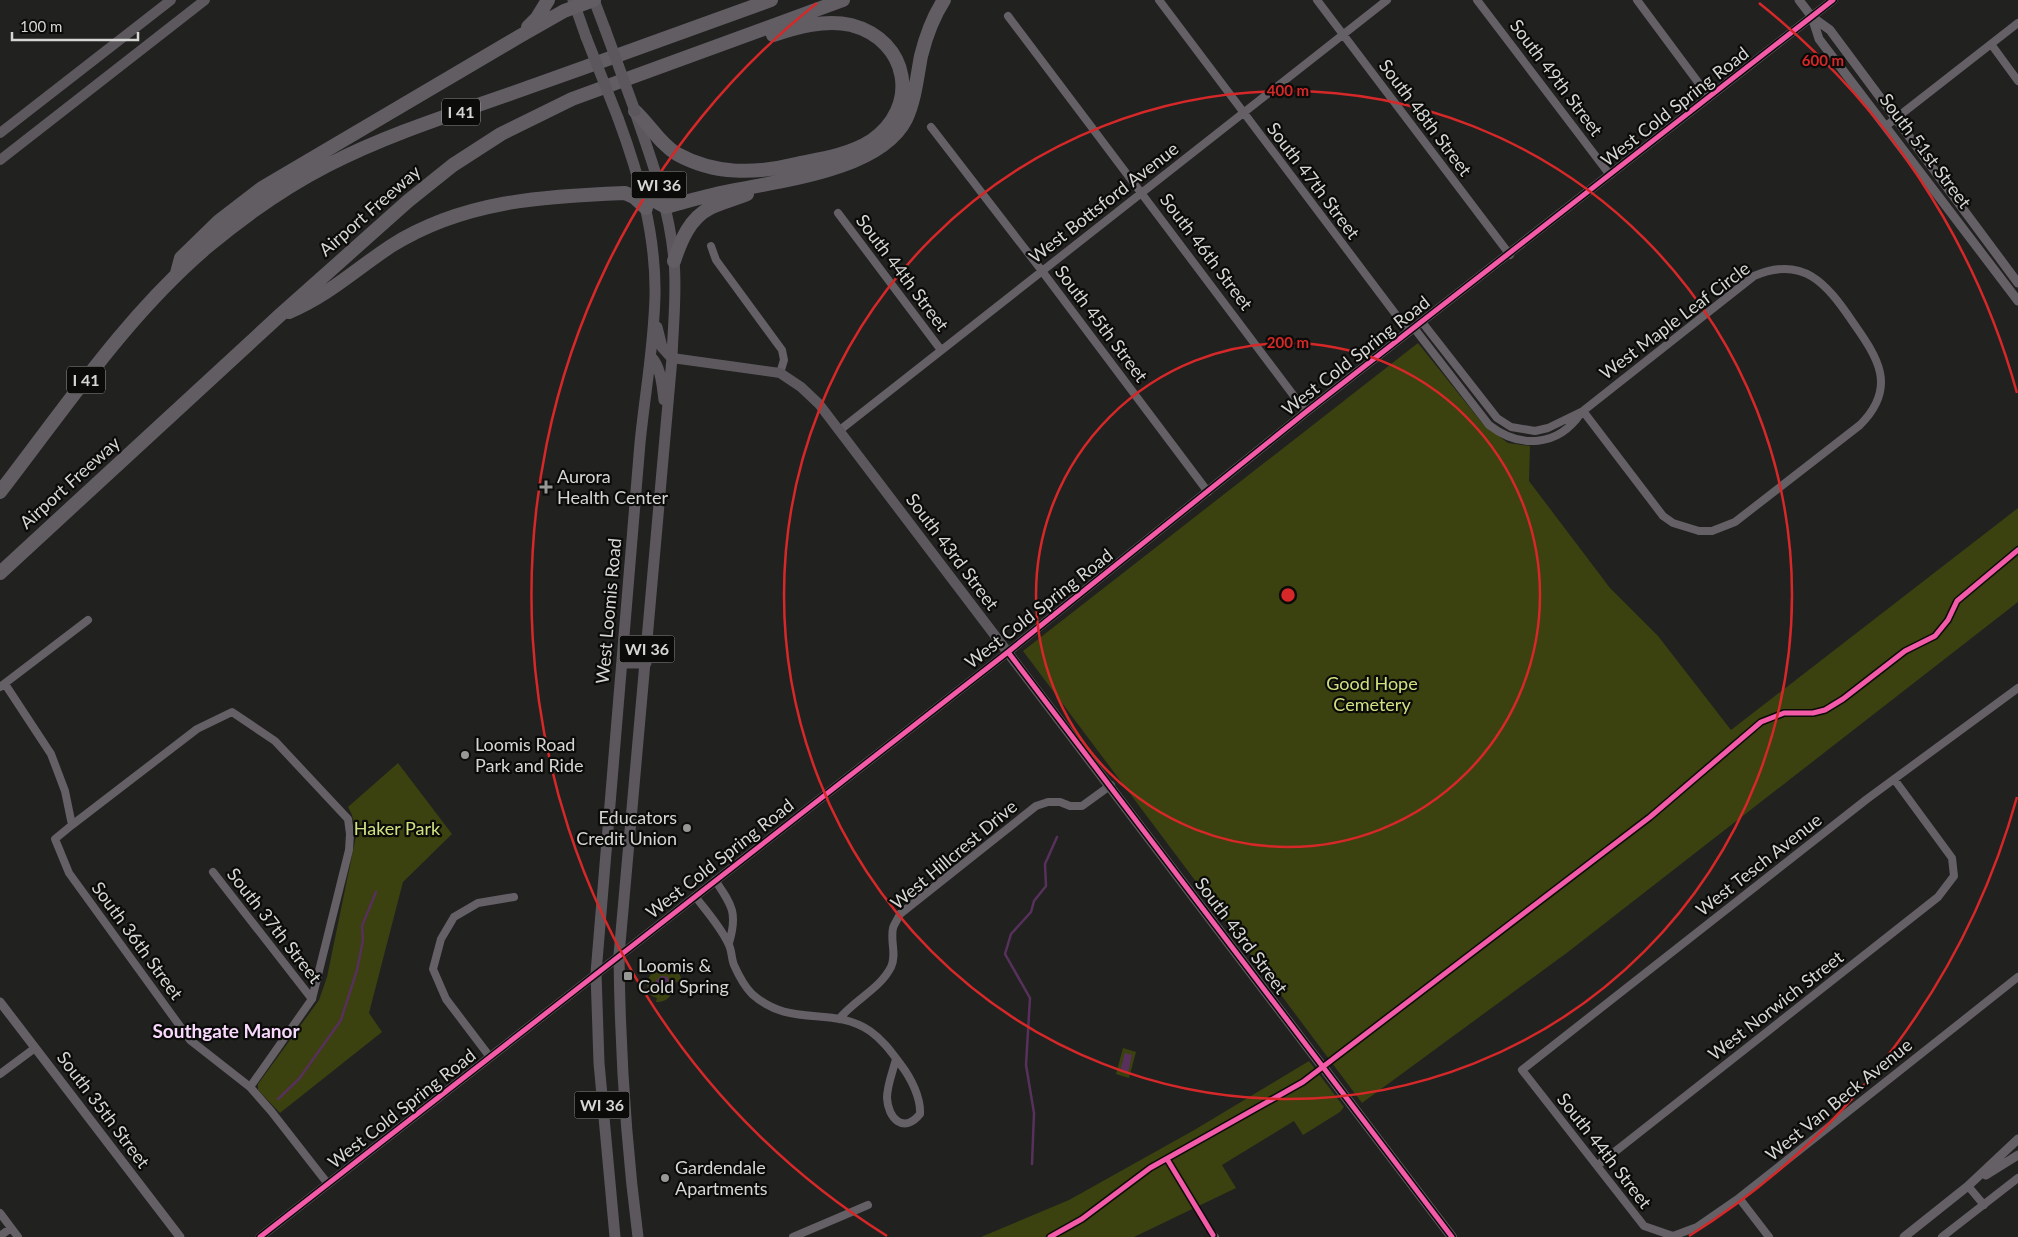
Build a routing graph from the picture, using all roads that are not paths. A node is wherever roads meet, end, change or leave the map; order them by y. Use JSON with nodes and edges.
{"nodes":[{"id":1,"x":171,"y":0,"type":"edge"},
{"id":2,"x":205,"y":0,"type":"edge"},
{"id":3,"x":548,"y":0,"type":"edge"},
{"id":4,"x":594,"y":0,"type":"edge"},
{"id":5,"x":771,"y":0,"type":"edge"},
{"id":6,"x":843,"y":0,"type":"edge"},
{"id":7,"x":944,"y":0,"type":"edge"},
{"id":8,"x":1159,"y":0,"type":"edge"},
{"id":9,"x":1317,"y":0,"type":"edge"},
{"id":10,"x":1387,"y":0,"type":"edge"},
{"id":11,"x":1477,"y":0,"type":"edge"},
{"id":12,"x":1636,"y":0,"type":"edge"},
{"id":13,"x":1799,"y":0,"type":"edge"},
{"id":14,"x":1834,"y":0,"type":"edge"},
{"id":15,"x":574,"y":3,"type":"edge"},
{"id":16,"x":1008,"y":16,"type":"dead end"},
{"id":17,"x":1812,"y":17,"type":"junction"},
{"id":18,"x":2018,"y":23,"type":"edge"},
{"id":19,"x":1343,"y":34,"type":"junction"},
{"id":20,"x":520,"y":36,"type":"junction"},
{"id":21,"x":1991,"y":44,"type":"junction"},
{"id":22,"x":661,"y":66,"type":"junction"},
{"id":23,"x":2018,"y":81,"type":"edge"},
{"id":24,"x":1709,"y":97,"type":"junction"},
{"id":25,"x":635,"y":111,"type":"junction"},
{"id":26,"x":1242,"y":113,"type":"junction"},
{"id":27,"x":1895,"y":119,"type":"junction"},
{"id":28,"x":1886,"y":126,"type":"junction"},
{"id":29,"x":931,"y":127,"type":"dead end"},
{"id":30,"x":0,"y":133,"type":"edge"},
{"id":31,"x":0,"y":160,"type":"edge"},
{"id":32,"x":1610,"y":175,"type":"junction"},
{"id":33,"x":768,"y":184,"type":"junction"},
{"id":34,"x":640,"y":185,"type":"junction"},
{"id":35,"x":1142,"y":192,"type":"junction"},
{"id":36,"x":666,"y":207,"type":"junction"},
{"id":37,"x":646,"y":208,"type":"junction"},
{"id":38,"x":838,"y":213,"type":"dead end"},
{"id":39,"x":711,"y":246,"type":"dead end"},
{"id":40,"x":1510,"y":255,"type":"junction"},
{"id":41,"x":674,"y":261,"type":"junction"},
{"id":42,"x":1042,"y":270,"type":"junction"},
{"id":43,"x":178,"y":273,"type":"junction"},
{"id":44,"x":2018,"y":283,"type":"edge"},
{"id":45,"x":2018,"y":301,"type":"edge"},
{"id":46,"x":654,"y":308,"type":"junction"},
{"id":47,"x":279,"y":316,"type":"junction"},
{"id":48,"x":1422,"y":322,"type":"junction"},
{"id":49,"x":1411,"y":330,"type":"junction"},
{"id":50,"x":941,"y":350,"type":"junction"},
{"id":51,"x":651,"y":357,"type":"junction"},
{"id":52,"x":672,"y":358,"type":"junction"},
{"id":53,"x":780,"y":373,"type":"junction"},
{"id":54,"x":1582,"y":411,"type":"junction"},
{"id":55,"x":1306,"y":412,"type":"junction"},
{"id":56,"x":667,"y":418,"type":"junction"},
{"id":57,"x":1497,"y":418,"type":"junction"},
{"id":58,"x":1489,"y":425,"type":"junction"},
{"id":59,"x":840,"y":430,"type":"junction"},
{"id":60,"x":0,"y":492,"type":"edge"},
{"id":61,"x":1208,"y":492,"type":"junction"},
{"id":62,"x":0,"y":573,"type":"edge"},
{"id":63,"x":88,"y":620,"type":"dead end"},
{"id":64,"x":1008,"y":652,"type":"junction"},
{"id":65,"x":622,"y":664,"type":"junction"},
{"id":66,"x":646,"y":664,"type":"junction"},
{"id":67,"x":2,"y":685,"type":"edge"},
{"id":68,"x":2018,"y":688,"type":"edge"},
{"id":69,"x":1894,"y":779,"type":"junction"},
{"id":70,"x":1111,"y":785,"type":"junction"},
{"id":71,"x":72,"y":825,"type":"junction"},
{"id":72,"x":213,"y":872,"type":"dead end"},
{"id":73,"x":715,"y":880,"type":"junction"},
{"id":74,"x":695,"y":896,"type":"junction"},
{"id":75,"x":514,"y":897,"type":"dead end"},
{"id":76,"x":729,"y":943,"type":"junction"},
{"id":77,"x":619,"y":955,"type":"junction"},
{"id":78,"x":596,"y":973,"type":"junction"},
{"id":79,"x":2018,"y":977,"type":"edge"},
{"id":80,"x":312,"y":999,"type":"junction"},
{"id":81,"x":0,"y":1002,"type":"edge"},
{"id":82,"x":839,"y":1019,"type":"junction"},
{"id":83,"x":35,"y":1048,"type":"junction"},
{"id":84,"x":490,"y":1057,"type":"junction"},
{"id":85,"x":896,"y":1058,"type":"junction"},
{"id":86,"x":1522,"y":1070,"type":"joint"},
{"id":87,"x":0,"y":1074,"type":"edge"},
{"id":88,"x":250,"y":1087,"type":"junction"},
{"id":89,"x":2018,"y":1139,"type":"edge"},
{"id":90,"x":2018,"y":1155,"type":"edge"},
{"id":91,"x":1598,"y":1165,"type":"junction"},
{"id":92,"x":2018,"y":1178,"type":"edge"},
{"id":93,"x":328,"y":1184,"type":"junction"},
{"id":94,"x":1968,"y":1186,"type":"junction"},
{"id":95,"x":1740,"y":1198,"type":"junction"},
{"id":96,"x":1984,"y":1204,"type":"junction"},
{"id":97,"x":868,"y":1205,"type":"dead end"},
{"id":98,"x":0,"y":1213,"type":"edge"},
{"id":99,"x":11,"y":1228,"type":"junction"},
{"id":100,"x":0,"y":1236,"type":"edge"},
{"id":101,"x":1672,"y":1236,"type":"edge"},
{"id":102,"x":18,"y":1237,"type":"edge"},
{"id":103,"x":180,"y":1237,"type":"edge"},
{"id":104,"x":260,"y":1237,"type":"edge"},
{"id":105,"x":615,"y":1237,"type":"edge"},
{"id":106,"x":638,"y":1237,"type":"edge"},
{"id":107,"x":793,"y":1237,"type":"edge"},
{"id":108,"x":1452,"y":1237,"type":"edge"},
{"id":109,"x":1770,"y":1237,"type":"edge"},
{"id":110,"x":1904,"y":1237,"type":"edge"},
{"id":111,"x":1942,"y":1237,"type":"edge"}],
"edges":[{"from":1,"to":30,"type":"main road"},
{"from":2,"to":31,"type":"main road"},
{"from":3,"to":20,"type":"highway"},
{"from":4,"to":15,"type":"highway"},
{"from":4,"to":25,"type":"main road","number":"WI 36","bridge":true},
{"from":5,"to":43,"type":"highway","number":"I 41"},
{"from":6,"to":22,"type":"highway","name":"Airport Freeway","number":"I 41"},
{"from":7,"to":33,"type":"highway"},
{"from":8,"to":26,"type":"street","name":"South 47th Street"},
{"from":9,"to":19,"type":"street","name":"South 48th Street"},
{"from":10,"to":19,"type":"street","name":"West Bottsford Avenue"},
{"from":11,"to":32,"type":"street","name":"South 49th Street"},
{"from":12,"to":24,"type":"street"},
{"from":13,"to":17,"type":"street","name":"South 51st Street"},
{"from":14,"to":17,"type":"street","name":"West Cold Spring Road"},
{"from":15,"to":20,"type":"highway"},
{"from":15,"to":34,"type":"main road","name":"West Loomis Road","number":"WI 36","bridge":true},
{"from":16,"to":35,"type":"street","name":"South 46th Street"},
{"from":17,"to":24,"type":"street","name":"West Cold Spring Road"},
{"from":17,"to":27,"type":"street","name":"South 51st Street"},
{"from":17,"to":28,"type":"street","name":"South 51st Street"},
{"from":18,"to":21,"type":"street"},
{"from":19,"to":26,"type":"street","name":"West Bottsford Avenue"},
{"from":19,"to":40,"type":"street","name":"South 48th Street"},
{"from":20,"to":43,"type":"highway"},
{"from":21,"to":23,"type":"street"},
{"from":21,"to":27,"type":"street"},
{"from":22,"to":25,"type":"highway"},
{"from":22,"to":47,"type":"highway","name":"Airport Freeway","number":"I 41"},
{"from":24,"to":32,"type":"street","name":"West Cold Spring Road"},
{"from":25,"to":36,"type":"main road","number":"WI 36"},
{"from":26,"to":35,"type":"street","name":"West Bottsford Avenue"},
{"from":26,"to":49,"type":"street","name":"South 47th Street"},
{"from":27,"to":28,"type":"street"},
{"from":27,"to":44,"type":"street","name":"South 51st Street"},
{"from":28,"to":45,"type":"street","name":"South 51st Street"},
{"from":29,"to":42,"type":"street","name":"South 45th Street"},
{"from":32,"to":40,"type":"street","name":"West Cold Spring Road"},
{"from":33,"to":36,"type":"highway"},
{"from":33,"to":41,"type":"highway"},
{"from":34,"to":36,"type":"highway"},
{"from":34,"to":37,"type":"main road","name":"West Loomis Road","number":"WI 36"},
{"from":35,"to":42,"type":"street","name":"West Bottsford Avenue"},
{"from":35,"to":55,"type":"street","name":"South 46th Street"},
{"from":36,"to":41,"type":"main road","number":"WI 36"},
{"from":37,"to":46,"type":"main road","name":"West Loomis Road","number":"WI 36"},
{"from":37,"to":47,"type":"highway"},
{"from":38,"to":50,"type":"street","name":"South 44th Street"},
{"from":39,"to":53,"type":"street"},
{"from":40,"to":48,"type":"street","name":"West Cold Spring Road"},
{"from":41,"to":52,"type":"main road","number":"WI 36"},
{"from":42,"to":50,"type":"street","name":"West Bottsford Avenue"},
{"from":42,"to":61,"type":"street","name":"South 45th Street"},
{"from":43,"to":60,"type":"highway","number":"I 41"},
{"from":46,"to":51,"type":"main road","name":"West Loomis Road","number":"WI 36"},
{"from":46,"to":52,"type":"main road"},
{"from":47,"to":62,"type":"highway","name":"Airport Freeway","number":"I 41"},
{"from":48,"to":49,"type":"street","name":"West Cold Spring Road"},
{"from":48,"to":57,"type":"street","name":"West Maple Leaf Circle"},
{"from":49,"to":55,"type":"street","name":"West Cold Spring Road"},
{"from":49,"to":58,"type":"street","name":"West Maple Leaf Circle"},
{"from":50,"to":59,"type":"street","name":"West Bottsford Avenue"},
{"from":51,"to":56,"type":"main road"},
{"from":51,"to":65,"type":"main road","name":"West Loomis Road","number":"WI 36"},
{"from":52,"to":53,"type":"main road","name":"South 43rd Street"},
{"from":52,"to":56,"type":"main road","number":"WI 36"},
{"from":53,"to":59,"type":"main road","name":"South 43rd Street"},
{"from":54,"to":54,"type":"street","name":"West Maple Leaf Circle"},
{"from":54,"to":57,"type":"street","name":"West Maple Leaf Circle"},
{"from":54,"to":58,"type":"street","name":"West Maple Leaf Circle"},
{"from":55,"to":61,"type":"street","name":"West Cold Spring Road"},
{"from":56,"to":66,"type":"main road","number":"WI 36"},
{"from":57,"to":58,"type":"street"},
{"from":59,"to":64,"type":"main road","name":"South 43rd Street"},
{"from":61,"to":64,"type":"street","name":"West Cold Spring Road"},
{"from":63,"to":67,"type":"street"},
{"from":64,"to":70,"type":"main road","name":"South 43rd Street"},
{"from":64,"to":73,"type":"street","name":"West Cold Spring Road"},
{"from":65,"to":66,"type":"main road"},
{"from":65,"to":78,"type":"main road","name":"West Loomis Road","number":"WI 36"},
{"from":66,"to":77,"type":"main road","number":"WI 36"},
{"from":67,"to":71,"type":"street"},
{"from":68,"to":69,"type":"street","name":"West Tesch Avenue"},
{"from":69,"to":86,"type":"street","name":"West Tesch Avenue"},
{"from":69,"to":91,"type":"street","name":"West Norwich Street"},
{"from":70,"to":82,"type":"street","name":"West Hillcrest Drive"},
{"from":70,"to":108,"type":"main road","name":"South 43rd Street"},
{"from":71,"to":80,"type":"street"},
{"from":71,"to":88,"type":"street","name":"South 36th Street"},
{"from":72,"to":80,"type":"street","name":"South 37th Street"},
{"from":73,"to":74,"type":"street","name":"West Cold Spring Road"},
{"from":73,"to":76,"type":"street"},
{"from":74,"to":76,"type":"street"},
{"from":74,"to":77,"type":"street","name":"West Cold Spring Road"},
{"from":75,"to":84,"type":"street"},
{"from":76,"to":82,"type":"street"},
{"from":77,"to":78,"type":"street","name":"West Cold Spring Road"},
{"from":77,"to":106,"type":"main road","number":"WI 36"},
{"from":78,"to":84,"type":"street","name":"West Cold Spring Road"},
{"from":78,"to":105,"type":"main road","name":"West Loomis Road","number":"WI 36"},
{"from":79,"to":95,"type":"street","name":"West Van Beck Avenue"},
{"from":80,"to":88,"type":"street"},
{"from":81,"to":83,"type":"street","name":"South 35th Street"},
{"from":82,"to":85,"type":"street"},
{"from":83,"to":87,"type":"street"},
{"from":83,"to":103,"type":"street","name":"South 35th Street"},
{"from":84,"to":93,"type":"street","name":"West Cold Spring Road"},
{"from":85,"to":85,"type":"street"},
{"from":86,"to":91,"type":"street","name":"South 44th Street"},
{"from":88,"to":93,"type":"street","name":"South 36th Street"},
{"from":89,"to":94,"type":"street"},
{"from":90,"to":94,"type":"street"},
{"from":91,"to":101,"type":"street","name":"South 44th Street"},
{"from":92,"to":96,"type":"street"},
{"from":93,"to":104,"type":"street","name":"West Cold Spring Road"},
{"from":94,"to":96,"type":"street"},
{"from":94,"to":110,"type":"street"},
{"from":95,"to":101,"type":"street","name":"West Van Beck Avenue"},
{"from":95,"to":109,"type":"street"},
{"from":96,"to":111,"type":"street"},
{"from":97,"to":107,"type":"street"},
{"from":98,"to":99,"type":"street"},
{"from":99,"to":100,"type":"street"},
{"from":99,"to":102,"type":"street"}]}
